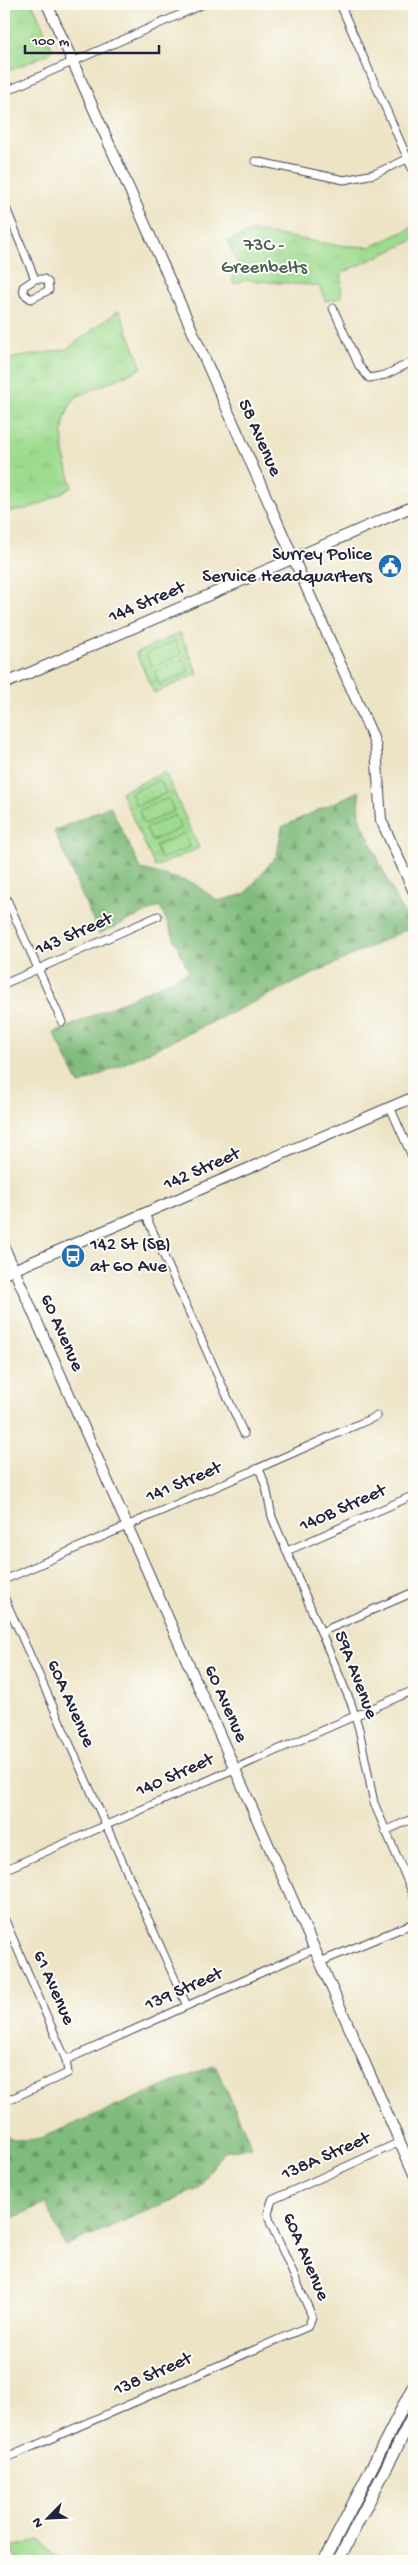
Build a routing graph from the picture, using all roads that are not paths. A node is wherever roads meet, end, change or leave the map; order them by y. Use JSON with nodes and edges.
{"nodes":[{"id":1,"x":48,"y":4,"type":"edge"},
{"id":2,"x":204,"y":4,"type":"edge"},
{"id":3,"x":340,"y":4,"type":"edge"},
{"id":4,"x":72,"y":62,"type":"junction"},
{"id":5,"x":4,"y":92,"type":"edge"},
{"id":6,"x":411,"y":157,"type":"edge"},
{"id":7,"x":255,"y":161,"type":"dead end"},
{"id":8,"x":414,"y":173,"type":"edge"},
{"id":9,"x":4,"y":203,"type":"edge"},
{"id":10,"x":7,"y":218,"type":"edge"},
{"id":11,"x":35,"y":279,"type":"dead end"},
{"id":12,"x":333,"y":308,"type":"dead end"},
{"id":13,"x":414,"y":361,"type":"edge"},
{"id":14,"x":414,"y":506,"type":"edge"},
{"id":15,"x":294,"y":558,"type":"junction"},
{"id":16,"x":4,"y":684,"type":"edge"},
{"id":17,"x":414,"y":892,"type":"edge"},
{"id":18,"x":4,"y":893,"type":"edge"},
{"id":19,"x":158,"y":916,"type":"dead end"},
{"id":20,"x":38,"y":969,"type":"junction"},
{"id":21,"x":4,"y":984,"type":"edge"},
{"id":22,"x":62,"y":1022,"type":"dead end"},
{"id":23,"x":414,"y":1097,"type":"edge"},
{"id":24,"x":390,"y":1107,"type":"junction"},
{"id":25,"x":414,"y":1161,"type":"edge"},
{"id":26,"x":146,"y":1214,"type":"junction"},
{"id":27,"x":4,"y":1247,"type":"edge"},
{"id":28,"x":9,"y":1272,"type":"edge"},
{"id":29,"x":377,"y":1416,"type":"dead end"},
{"id":30,"x":244,"y":1434,"type":"dead end"},
{"id":31,"x":259,"y":1468,"type":"junction"},
{"id":32,"x":412,"y":1496,"type":"dead end"},
{"id":33,"x":127,"y":1526,"type":"junction"},
{"id":34,"x":287,"y":1551,"type":"junction"},
{"id":35,"x":4,"y":1580,"type":"edge"},
{"id":36,"x":414,"y":1592,"type":"edge"},
{"id":37,"x":4,"y":1597,"type":"edge"},
{"id":38,"x":321,"y":1632,"type":"junction"},
{"id":39,"x":414,"y":1690,"type":"edge"},
{"id":40,"x":355,"y":1716,"type":"junction"},
{"id":41,"x":234,"y":1768,"type":"junction"},
{"id":42,"x":414,"y":1818,"type":"edge"},
{"id":43,"x":106,"y":1824,"type":"junction"},
{"id":44,"x":385,"y":1831,"type":"junction"},
{"id":45,"x":4,"y":1870,"type":"edge"},
{"id":46,"x":414,"y":1896,"type":"edge"},
{"id":47,"x":4,"y":1918,"type":"edge"},
{"id":48,"x":414,"y":1923,"type":"edge"},
{"id":49,"x":314,"y":1949,"type":"junction"},
{"id":50,"x":320,"y":1962,"type":"junction"},
{"id":51,"x":188,"y":2006,"type":"junction"},
{"id":52,"x":66,"y":2060,"type":"junction"},
{"id":53,"x":4,"y":2102,"type":"edge"},
{"id":54,"x":400,"y":2142,"type":"junction"},
{"id":55,"x":414,"y":2174,"type":"edge"},
{"id":56,"x":268,"y":2206,"type":"joint"},
{"id":57,"x":312,"y":2320,"type":"joint"},
{"id":58,"x":414,"y":2385,"type":"edge"},
{"id":59,"x":414,"y":2414,"type":"edge"},
{"id":60,"x":4,"y":2459,"type":"edge"},
{"id":61,"x":324,"y":2561,"type":"edge"},
{"id":62,"x":338,"y":2561,"type":"edge"}],
"edges":[{"from":1,"to":4,"type":"street","name":"58 Avenue"},
{"from":2,"to":4,"type":"street"},
{"from":3,"to":6,"type":"street"},
{"from":4,"to":5,"type":"street"},
{"from":4,"to":15,"type":"street","name":"58 Avenue"},
{"from":6,"to":7,"type":"street"},
{"from":6,"to":8,"type":"street"},
{"from":9,"to":10,"type":"street"},
{"from":10,"to":11,"type":"street"},
{"from":12,"to":13,"type":"street"},
{"from":14,"to":15,"type":"street","name":"144 Street"},
{"from":15,"to":16,"type":"street","name":"144 Street"},
{"from":15,"to":17,"type":"street","name":"58 Avenue"},
{"from":18,"to":20,"type":"street"},
{"from":19,"to":20,"type":"street","name":"143 Street"},
{"from":20,"to":21,"type":"street","name":"143 Street"},
{"from":20,"to":22,"type":"street"},
{"from":23,"to":24,"type":"street","name":"142 Street"},
{"from":24,"to":25,"type":"street"},
{"from":24,"to":26,"type":"street","name":"142 Street"},
{"from":26,"to":28,"type":"street","name":"142 Street"},
{"from":26,"to":30,"type":"street"},
{"from":27,"to":28,"type":"street","name":"60 Avenue"},
{"from":28,"to":33,"type":"street","name":"60 Avenue"},
{"from":29,"to":31,"type":"street","name":"141 Street"},
{"from":31,"to":33,"type":"street","name":"141 Street"},
{"from":31,"to":34,"type":"street","name":"59A Avenue"},
{"from":32,"to":34,"type":"street","name":"140B Street"},
{"from":33,"to":35,"type":"street","name":"141 Street"},
{"from":33,"to":41,"type":"street","name":"60 Avenue"},
{"from":34,"to":38,"type":"street","name":"59A Avenue"},
{"from":36,"to":38,"type":"street"},
{"from":37,"to":43,"type":"street","name":"60A Avenue"},
{"from":38,"to":40,"type":"street","name":"59A Avenue"},
{"from":39,"to":40,"type":"street","name":"140 Street"},
{"from":40,"to":41,"type":"street","name":"140 Street"},
{"from":40,"to":44,"type":"street","name":"59A Avenue"},
{"from":41,"to":43,"type":"street","name":"140 Street"},
{"from":41,"to":49,"type":"street","name":"60 Avenue"},
{"from":42,"to":44,"type":"street"},
{"from":43,"to":45,"type":"street","name":"140 Street"},
{"from":43,"to":51,"type":"street","name":"60A Avenue"},
{"from":44,"to":46,"type":"street","name":"59A Avenue"},
{"from":47,"to":52,"type":"street","name":"61 Avenue"},
{"from":48,"to":50,"type":"street"},
{"from":49,"to":50,"type":"street","name":"60 Avenue"},
{"from":49,"to":51,"type":"street","name":"139 Street"},
{"from":50,"to":54,"type":"street","name":"60 Avenue"},
{"from":51,"to":52,"type":"street","name":"139 Street"},
{"from":52,"to":53,"type":"street","name":"61 Avenue"},
{"from":54,"to":55,"type":"street","name":"60 Avenue"},
{"from":54,"to":56,"type":"street","name":"138A Street"},
{"from":56,"to":57,"type":"street","name":"60A Avenue"},
{"from":57,"to":60,"type":"street","name":"138 Street"},
{"from":58,"to":61,"type":"main road"},
{"from":59,"to":62,"type":"main road"}]}
